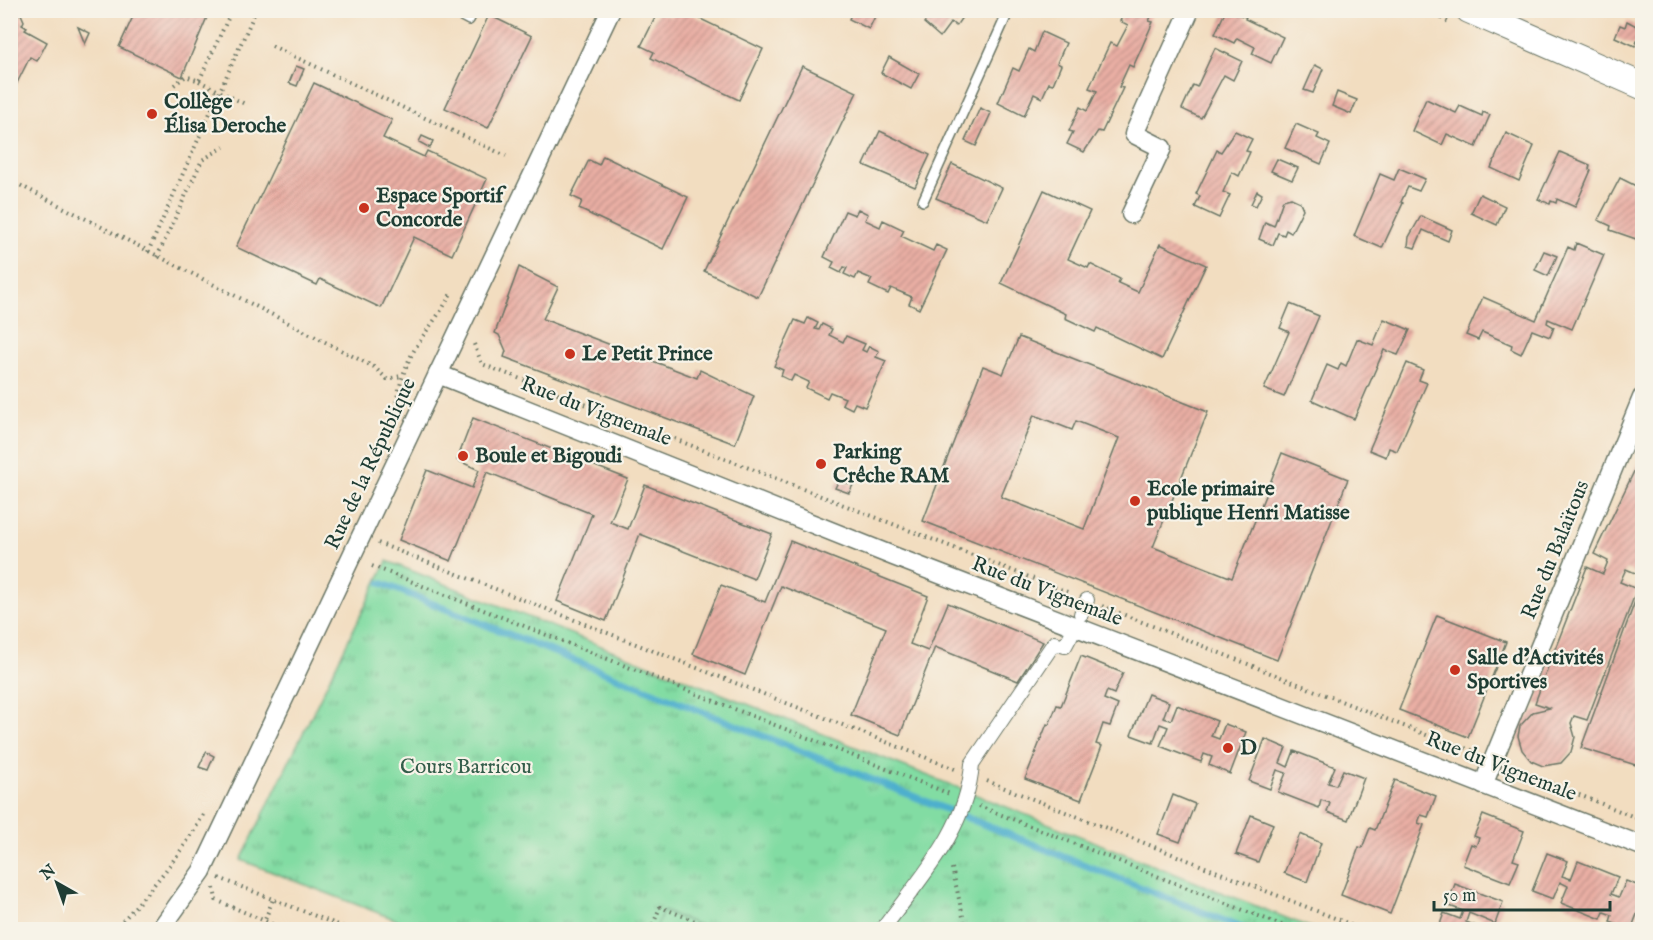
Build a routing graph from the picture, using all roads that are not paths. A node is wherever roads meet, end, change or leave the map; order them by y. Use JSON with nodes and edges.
{"nodes":[{"id":1,"x":450,"y":10,"type":"edge"},
{"id":2,"x":474,"y":10,"type":"edge"},
{"id":3,"x":611,"y":10,"type":"edge"},
{"id":4,"x":1009,"y":10,"type":"edge"},
{"id":5,"x":1190,"y":10,"type":"edge"},
{"id":6,"x":1469,"y":10,"type":"edge"},
{"id":7,"x":1642,"y":86,"type":"edge"},
{"id":8,"x":923,"y":201,"type":"dead end"},
{"id":9,"x":1131,"y":214,"type":"dead end"},
{"id":10,"x":438,"y":374,"type":"junction"},
{"id":11,"x":1642,"y":398,"type":"edge"},
{"id":12,"x":1087,"y":600,"type":"road end"},
{"id":13,"x":1081,"y":614,"type":"dead end"},
{"id":14,"x":1072,"y":633,"type":"dead end"},
{"id":15,"x":1483,"y":785,"type":"junction"},
{"id":16,"x":1642,"y":846,"type":"edge"},
{"id":17,"x":162,"y":929,"type":"edge"},
{"id":18,"x":882,"y":930,"type":"edge"}],
"edges":[{"from":1,"to":2,"type":"lane"},
{"from":3,"to":10,"type":"street","name":"Rue de la République"},
{"from":4,"to":8,"type":"lane"},
{"from":5,"to":9,"type":"street"},
{"from":6,"to":7,"type":"main road"},
{"from":10,"to":15,"type":"street","name":"Rue du Vignemale"},
{"from":10,"to":17,"type":"street","name":"Rue de la République"},
{"from":11,"to":15,"type":"street","name":"Rue du Balaïtous"},
{"from":12,"to":13,"type":"street"},
{"from":14,"to":18,"type":"street"},
{"from":15,"to":16,"type":"street","name":"Rue du Vignemale"}]}
